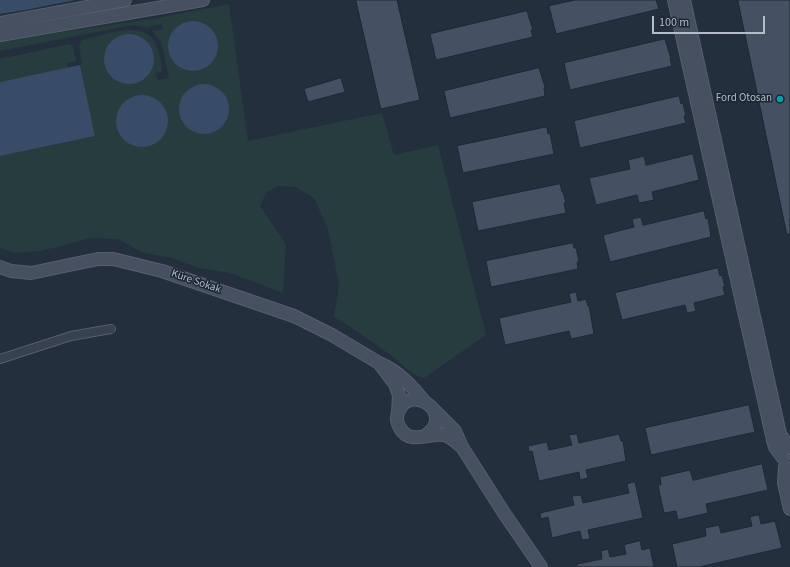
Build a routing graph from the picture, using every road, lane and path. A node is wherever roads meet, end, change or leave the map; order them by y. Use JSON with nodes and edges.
{"nodes":[{"id":1,"x":125,"y":0,"type":"edge"},
{"id":2,"x":203,"y":0,"type":"edge"},
{"id":3,"x":674,"y":0,"type":"edge"},
{"id":4,"x":684,"y":0,"type":"edge"},
{"id":5,"x":0,"y":23,"type":"edge"},
{"id":6,"x":0,"y":35,"type":"edge"},
{"id":7,"x":0,"y":267,"type":"edge"},
{"id":8,"x":111,"y":329,"type":"dead end"},
{"id":9,"x":0,"y":359,"type":"edge"},
{"id":10,"x":379,"y":363,"type":"junction"},
{"id":11,"x":424,"y":400,"type":"junction"},
{"id":12,"x":433,"y":409,"type":"junction"},
{"id":13,"x":398,"y":413,"type":"junction"},
{"id":14,"x":425,"y":436,"type":"junction"},
{"id":15,"x":462,"y":447,"type":"junction"},
{"id":16,"x":787,"y":458,"type":"edge"},
{"id":17,"x":790,"y":509,"type":"edge"},
{"id":18,"x":541,"y":567,"type":"edge"}],
"edges":[{"from":1,"to":5,"type":"main road"},
{"from":2,"to":6,"type":"main road"},
{"from":3,"to":16,"type":"main road"},
{"from":4,"to":16,"type":"main road"},
{"from":7,"to":10,"type":"main road","name":"Küre Sokak"},
{"from":8,"to":9,"type":"street"},
{"from":10,"to":11,"type":"main road","name":"Küre Sokak"},
{"from":10,"to":13,"type":"main road"},
{"from":11,"to":12,"type":"main road"},
{"from":11,"to":13,"type":"main road"},
{"from":12,"to":14,"type":"main road"},
{"from":12,"to":15,"type":"main road"},
{"from":13,"to":14,"type":"main road"},
{"from":14,"to":15,"type":"main road"},
{"from":15,"to":18,"type":"main road"},
{"from":16,"to":17,"type":"main road"}]}
